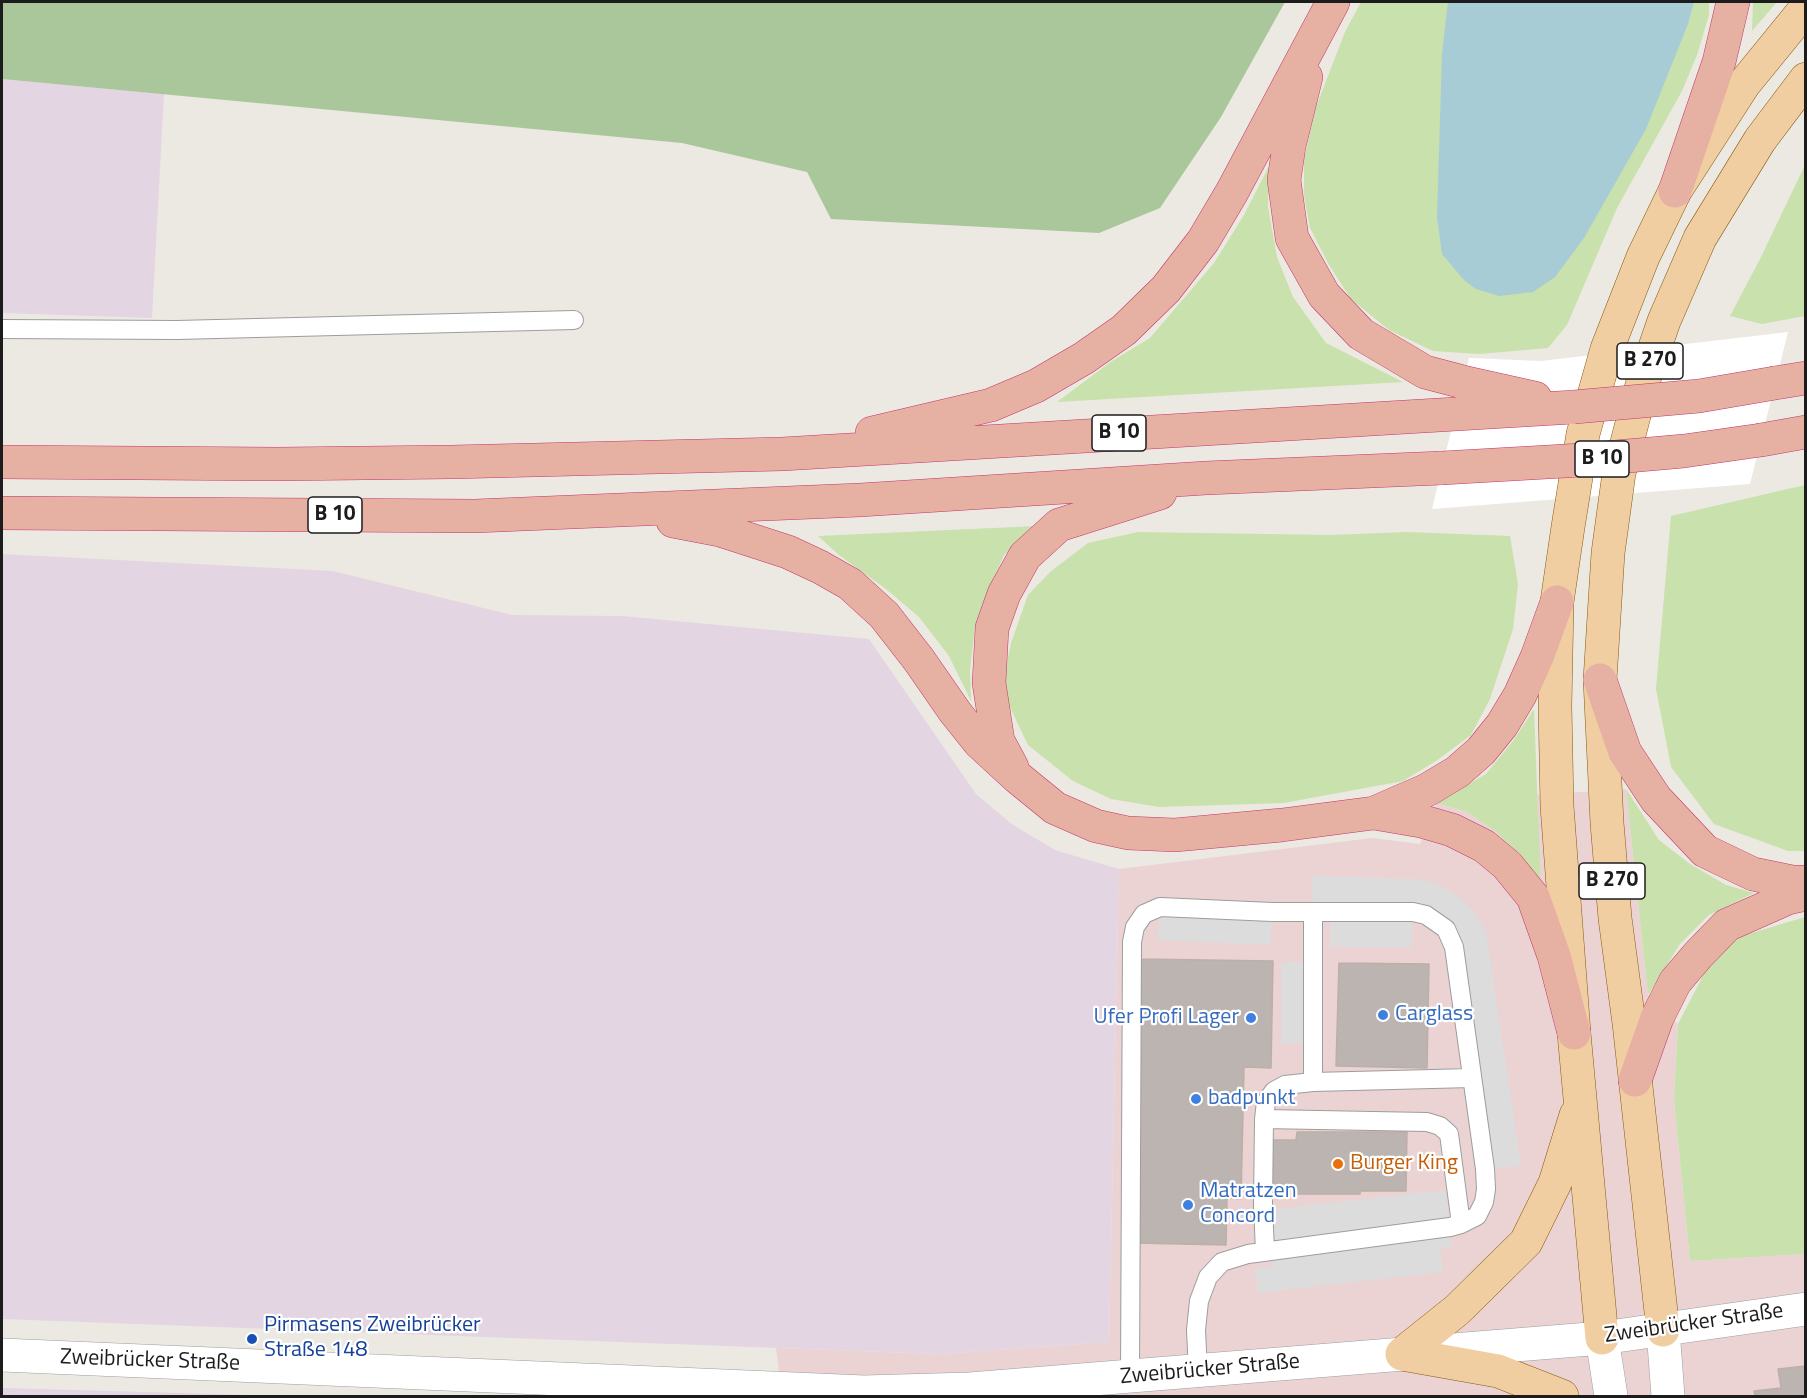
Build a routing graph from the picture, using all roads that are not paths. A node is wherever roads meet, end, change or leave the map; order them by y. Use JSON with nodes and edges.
{"nodes":[{"id":1,"x":1733,"y":2,"type":"edge"},
{"id":2,"x":1806,"y":8,"type":"edge"},
{"id":3,"x":1325,"y":15,"type":"edge"},
{"id":4,"x":1806,"y":79,"type":"edge"},
{"id":5,"x":1675,"y":191,"type":"junction"},
{"id":6,"x":574,"y":320,"type":"dead end"},
{"id":7,"x":2,"y":329,"type":"edge"},
{"id":8,"x":1790,"y":381,"type":"edge"},
{"id":9,"x":1574,"y":407,"type":"junction"},
{"id":10,"x":1806,"y":432,"type":"edge"},
{"id":11,"x":782,"y":454,"type":"junction"},
{"id":12,"x":2,"y":462,"type":"edge"},
{"id":13,"x":1206,"y":478,"type":"junction"},
{"id":14,"x":621,"y":511,"type":"junction"},
{"id":15,"x":2,"y":513,"type":"edge"},
{"id":16,"x":1557,"y":602,"type":"junction"},
{"id":17,"x":1600,"y":680,"type":"junction"},
{"id":18,"x":1017,"y":777,"type":"junction"},
{"id":19,"x":1374,"y":813,"type":"junction"},
{"id":20,"x":1806,"y":882,"type":"edge"},
{"id":21,"x":1806,"y":894,"type":"edge"},
{"id":22,"x":1312,"y":912,"type":"junction"},
{"id":23,"x":1574,"y":1033,"type":"junction"},
{"id":24,"x":1472,"y":1078,"type":"junction"},
{"id":25,"x":1635,"y":1080,"type":"junction"},
{"id":26,"x":1313,"y":1082,"type":"junction"},
{"id":27,"x":1580,"y":1102,"type":"junction"},
{"id":28,"x":1264,"y":1119,"type":"junction"},
{"id":29,"x":1461,"y":1224,"type":"junction"},
{"id":30,"x":1265,"y":1252,"type":"junction"},
{"id":31,"x":1806,"y":1309,"type":"edge"},
{"id":32,"x":1663,"y":1330,"type":"junction"},
{"id":33,"x":1602,"y":1338,"type":"junction"},
{"id":34,"x":2,"y":1354,"type":"edge"},
{"id":35,"x":1402,"y":1354,"type":"junction"},
{"id":36,"x":1198,"y":1371,"type":"junction"},
{"id":37,"x":1130,"y":1377,"type":"junction"},
{"id":38,"x":1562,"y":1396,"type":"edge"},
{"id":39,"x":1611,"y":1396,"type":"edge"},
{"id":40,"x":1668,"y":1396,"type":"edge"}],
"edges":[{"from":1,"to":5,"type":"highway"},
{"from":2,"to":5,"type":"main road","number":"B 270"},
{"from":3,"to":9,"type":"highway"},
{"from":3,"to":11,"type":"highway"},
{"from":4,"to":17,"type":"main road","number":"B 270"},
{"from":5,"to":16,"type":"main road","number":"B 270"},
{"from":6,"to":7,"type":"lane"},
{"from":8,"to":9,"type":"highway","number":"B 10","bridge":true},
{"from":9,"to":11,"type":"highway","number":"B 10"},
{"from":10,"to":13,"type":"highway","number":"B 10","bridge":true},
{"from":11,"to":12,"type":"highway","number":"B 10"},
{"from":13,"to":14,"type":"highway","number":"B 10"},
{"from":13,"to":18,"type":"highway"},
{"from":14,"to":15,"type":"highway","number":"B 10"},
{"from":14,"to":18,"type":"highway"},
{"from":16,"to":19,"type":"highway"},
{"from":16,"to":23,"type":"main road","number":"B 270"},
{"from":17,"to":20,"type":"highway"},
{"from":17,"to":25,"type":"main road","number":"B 270"},
{"from":18,"to":19,"type":"highway"},
{"from":19,"to":23,"type":"highway"},
{"from":21,"to":25,"type":"highway"},
{"from":22,"to":24,"type":"lane"},
{"from":22,"to":26,"type":"lane"},
{"from":22,"to":37,"type":"lane"},
{"from":23,"to":27,"type":"main road","number":"B 270"},
{"from":24,"to":26,"type":"lane"},
{"from":24,"to":29,"type":"lane"},
{"from":25,"to":32,"type":"main road","number":"B 270"},
{"from":26,"to":28,"type":"lane"},
{"from":27,"to":33,"type":"main road","number":"B 270"},
{"from":27,"to":35,"type":"main road"},
{"from":28,"to":29,"type":"lane"},
{"from":28,"to":30,"type":"lane"},
{"from":29,"to":30,"type":"lane"},
{"from":30,"to":36,"type":"lane"},
{"from":31,"to":32,"type":"street","name":"Zweibrücker Straße"},
{"from":32,"to":33,"type":"street","name":"Zweibrücker Straße"},
{"from":32,"to":40,"type":"street"},
{"from":33,"to":35,"type":"street","name":"Zweibrücker Straße"},
{"from":33,"to":39,"type":"street"},
{"from":34,"to":37,"type":"street","name":"Zweibrücker Straße"},
{"from":35,"to":36,"type":"street","name":"Zweibrücker Straße"},
{"from":35,"to":38,"type":"main road"},
{"from":36,"to":37,"type":"street","name":"Zweibrücker Straße"}]}
